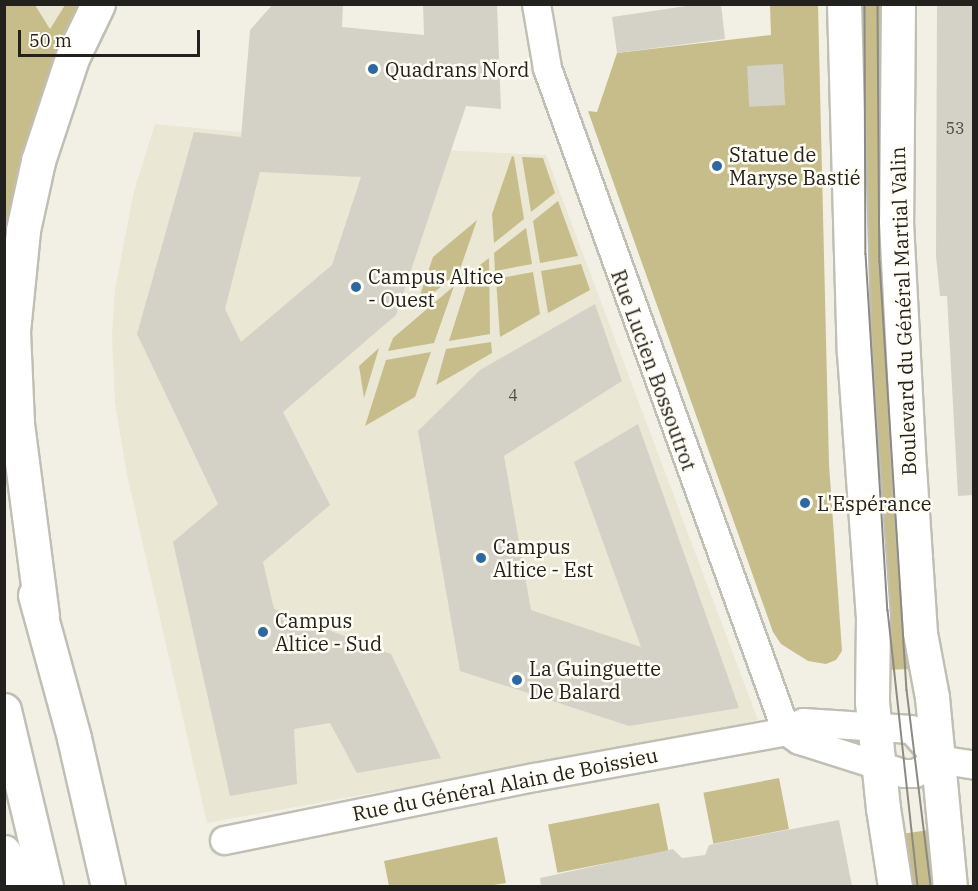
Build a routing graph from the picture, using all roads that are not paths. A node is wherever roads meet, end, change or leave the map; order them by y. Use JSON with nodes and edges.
{"nodes":[{"id":1,"x":98,"y":4,"type":"edge"},
{"id":2,"x":536,"y":4,"type":"edge"},
{"id":3,"x":844,"y":4,"type":"edge"},
{"id":4,"x":898,"y":4,"type":"edge"},
{"id":5,"x":4,"y":393,"type":"edge"},
{"id":6,"x":17,"y":423,"type":"junction"},
{"id":7,"x":4,"y":507,"type":"edge"},
{"id":8,"x":42,"y":616,"type":"junction"},
{"id":9,"x":4,"y":711,"type":"edge"},
{"id":10,"x":867,"y":726,"type":"junction"},
{"id":11,"x":786,"y":731,"type":"junction"},
{"id":12,"x":938,"y":759,"type":"junction"},
{"id":13,"x":869,"y":762,"type":"junction"},
{"id":14,"x":974,"y":765,"type":"edge"},
{"id":15,"x":224,"y":840,"type":"dead end"},
{"id":16,"x":4,"y":852,"type":"edge"},
{"id":17,"x":21,"y":886,"type":"edge"},
{"id":18,"x":46,"y":886,"type":"edge"},
{"id":19,"x":108,"y":886,"type":"edge"},
{"id":20,"x":895,"y":886,"type":"edge"},
{"id":21,"x":950,"y":886,"type":"edge"}],
"edges":[{"from":1,"to":6,"type":"main road"},
{"from":2,"to":11,"type":"street","name":"Rue Lucien Bossoutrot"},
{"from":3,"to":10,"type":"main road"},
{"from":4,"to":12,"type":"main road","name":"Boulevard du Général Martial Valin"},
{"from":5,"to":6,"type":"main road"},
{"from":6,"to":8,"type":"main road"},
{"from":7,"to":8,"type":"main road"},
{"from":8,"to":19,"type":"main road"},
{"from":9,"to":18,"type":"main road"},
{"from":10,"to":11,"type":"street","name":"Rue du Général Alain de Boissieu"},
{"from":10,"to":12,"type":"street"},
{"from":10,"to":13,"type":"main road"},
{"from":11,"to":13,"type":"street"},
{"from":11,"to":15,"type":"street","name":"Rue du Général Alain de Boissieu"},
{"from":12,"to":13,"type":"street"},
{"from":12,"to":14,"type":"street"},
{"from":12,"to":21,"type":"main road","name":"Boulevard du Général Martial Valin"},
{"from":13,"to":20,"type":"main road"},
{"from":16,"to":17,"type":"main road"}]}
